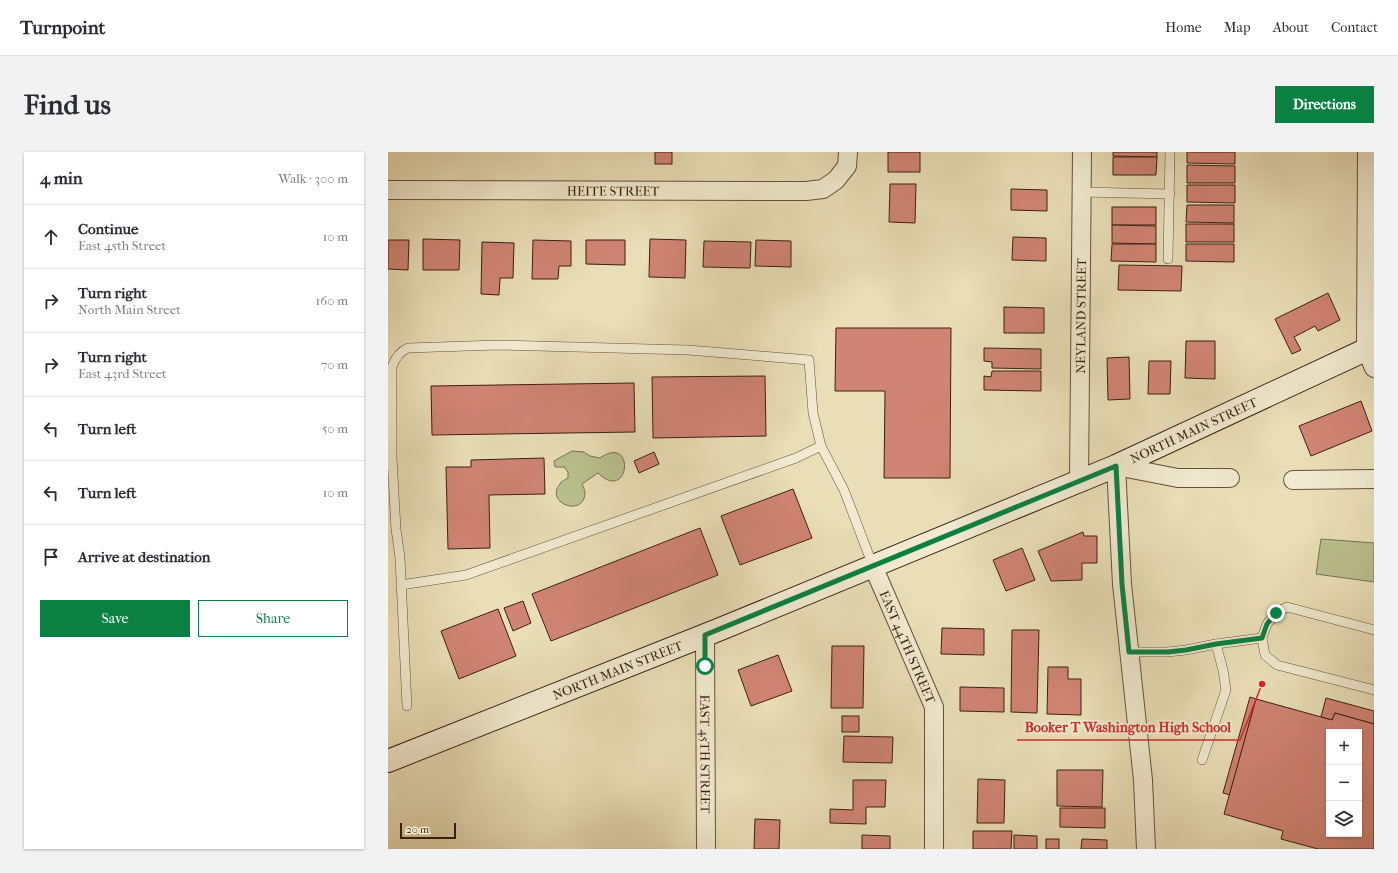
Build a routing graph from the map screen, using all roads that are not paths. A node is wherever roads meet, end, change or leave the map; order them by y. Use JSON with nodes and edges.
{"nodes":[{"id":1,"x":848,"y":152,"type":"edge"},
{"id":2,"x":1082,"y":152,"type":"edge"},
{"id":3,"x":1170,"y":152,"type":"edge"},
{"id":4,"x":1367,"y":152,"type":"edge"},
{"id":5,"x":388,"y":190,"type":"edge"},
{"id":6,"x":1082,"y":192,"type":"junction"},
{"id":7,"x":1170,"y":194,"type":"junction"},
{"id":8,"x":1168,"y":259,"type":"dead end"},
{"id":9,"x":1371,"y":354,"type":"edge"},
{"id":10,"x":821,"y":446,"type":"junction"},
{"id":11,"x":1116,"y":466,"type":"junction"},
{"id":12,"x":1230,"y":478,"type":"dead end"},
{"id":13,"x":1374,"y":479,"type":"edge"},
{"id":14,"x":1293,"y":480,"type":"dead end"},
{"id":15,"x":1079,"y":481,"type":"junction"},
{"id":16,"x":391,"y":493,"type":"edge"},
{"id":17,"x":873,"y":566,"type":"junction"},
{"id":18,"x":401,"y":586,"type":"junction"},
{"id":19,"x":1374,"y":630,"type":"edge"},
{"id":20,"x":705,"y":635,"type":"junction"},
{"id":21,"x":1262,"y":638,"type":"junction"},
{"id":22,"x":1216,"y":644,"type":"junction"},
{"id":23,"x":1129,"y":652,"type":"junction"},
{"id":24,"x":1374,"y":690,"type":"edge"},
{"id":25,"x":407,"y":706,"type":"dead end"},
{"id":26,"x":1202,"y":760,"type":"dead end"},
{"id":27,"x":388,"y":761,"type":"edge"},
{"id":28,"x":706,"y":849,"type":"edge"},
{"id":29,"x":934,"y":849,"type":"edge"},
{"id":30,"x":1146,"y":849,"type":"edge"}],
"edges":[{"from":1,"to":5,"type":"street","name":"HEITE STREET"},
{"from":2,"to":6,"type":"street","name":"NEYLAND STREET"},
{"from":3,"to":7,"type":"lane"},
{"from":4,"to":9,"type":"street"},
{"from":6,"to":7,"type":"lane"},
{"from":6,"to":15,"type":"street","name":"NEYLAND STREET"},
{"from":7,"to":8,"type":"lane"},
{"from":9,"to":11,"type":"main road","name":"NORTH MAIN STREET"},
{"from":10,"to":16,"type":"lane"},
{"from":10,"to":17,"type":"lane"},
{"from":10,"to":18,"type":"lane"},
{"from":11,"to":12,"type":"street"},
{"from":11,"to":15,"type":"main road","name":"NORTH MAIN STREET"},
{"from":11,"to":23,"type":"street"},
{"from":13,"to":14,"type":"street"},
{"from":15,"to":17,"type":"main road","name":"NORTH MAIN STREET"},
{"from":16,"to":18,"type":"lane"},
{"from":17,"to":20,"type":"main road","name":"NORTH MAIN STREET"},
{"from":17,"to":29,"type":"street","name":"EAST 44TH STREET"},
{"from":18,"to":25,"type":"lane"},
{"from":19,"to":21,"type":"lane"},
{"from":20,"to":27,"type":"main road","name":"NORTH MAIN STREET"},
{"from":20,"to":28,"type":"street","name":"EAST 45TH STREET"},
{"from":21,"to":22,"type":"lane"},
{"from":21,"to":24,"type":"lane"},
{"from":22,"to":23,"type":"lane"},
{"from":22,"to":26,"type":"lane"},
{"from":23,"to":30,"type":"street"}]}
